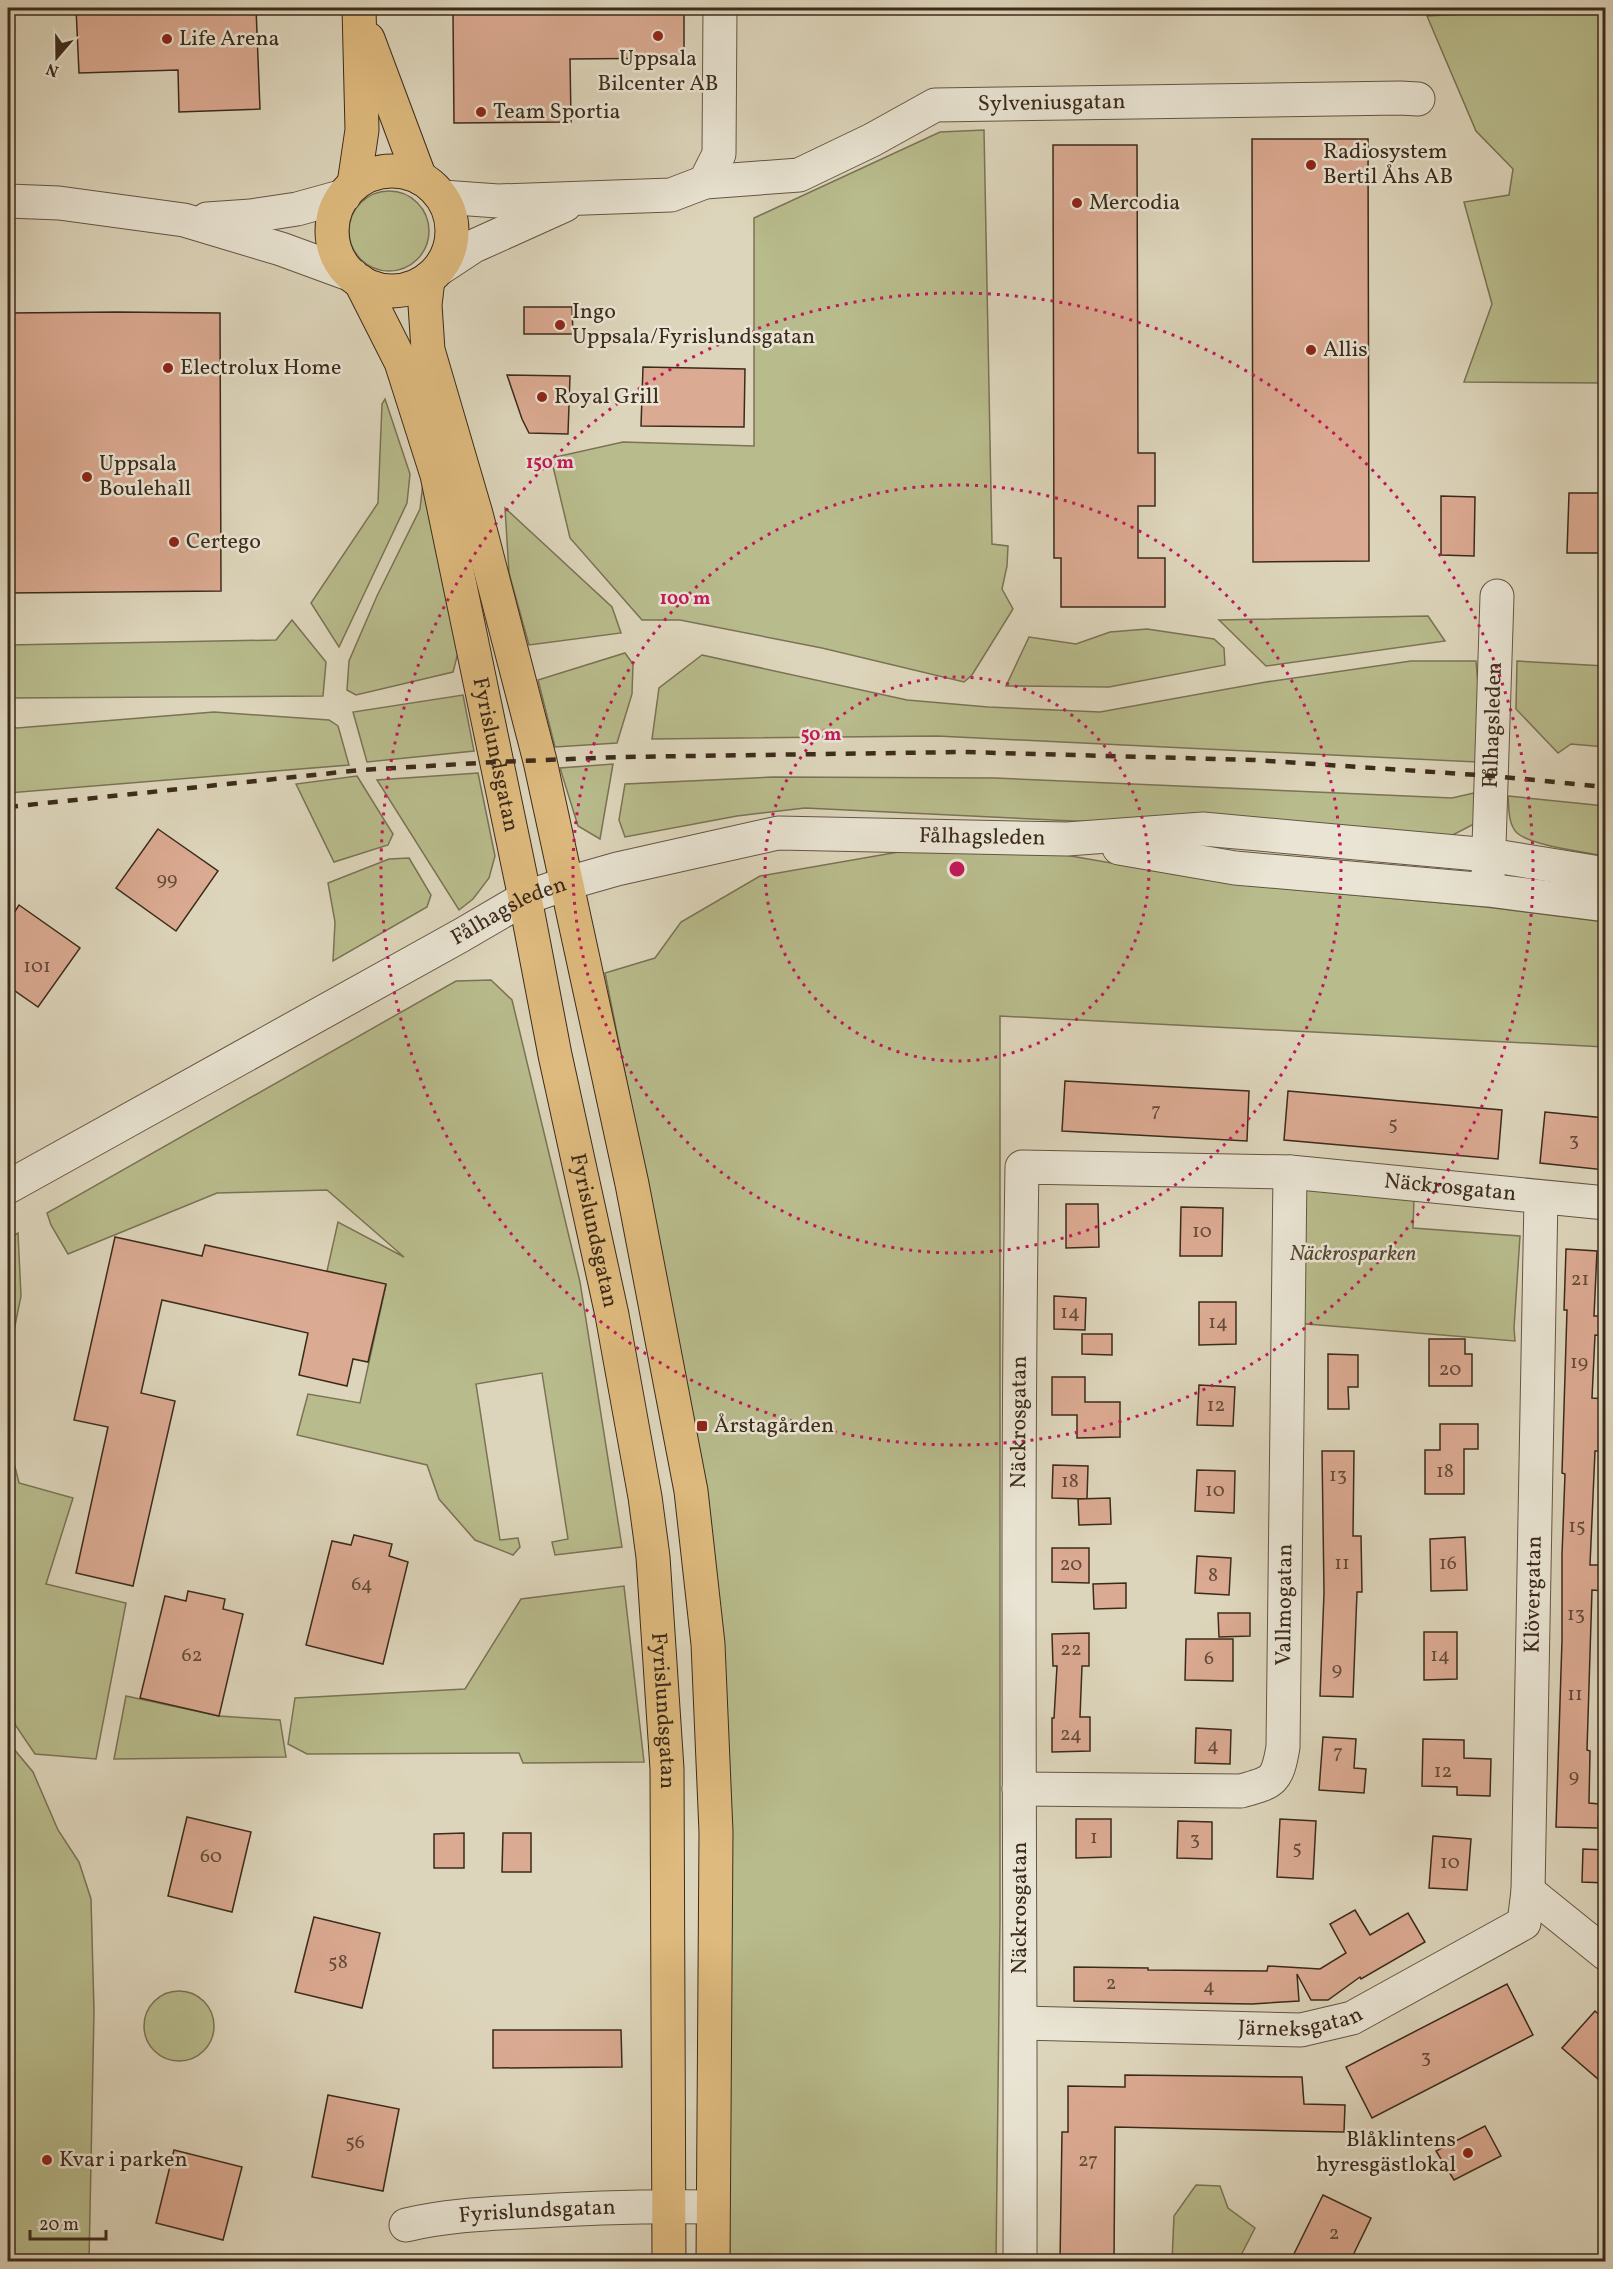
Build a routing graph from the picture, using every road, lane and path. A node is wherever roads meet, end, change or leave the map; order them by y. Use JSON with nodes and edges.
{"nodes":[{"id":1,"x":720,"y":8,"type":"edge"},
{"id":2,"x":360,"y":12,"type":"edge"},
{"id":3,"x":1418,"y":99,"type":"dead end"},
{"id":4,"x":705,"y":182,"type":"junction"},
{"id":5,"x":431,"y":187,"type":"junction"},
{"id":6,"x":349,"y":190,"type":"junction"},
{"id":7,"x":581,"y":198,"type":"junction"},
{"id":8,"x":8,"y":201,"type":"edge"},
{"id":9,"x":184,"y":220,"type":"junction"},
{"id":10,"x":433,"y":274,"type":"junction"},
{"id":11,"x":356,"y":278,"type":"junction"},
{"id":12,"x":1497,"y":596,"type":"dead end"},
{"id":13,"x":1066,"y":839,"type":"junction"},
{"id":14,"x":1489,"y":855,"type":"junction"},
{"id":15,"x":1605,"y":874,"type":"edge"},
{"id":16,"x":568,"y":883,"type":"junction"},
{"id":17,"x":1488,"y":891,"type":"junction"},
{"id":18,"x":525,"y":898,"type":"junction"},
{"id":19,"x":1605,"y":905,"type":"edge"},
{"id":20,"x":1290,"y":1172,"type":"junction"},
{"id":21,"x":8,"y":1187,"type":"edge"},
{"id":22,"x":1540,"y":1197,"type":"junction"},
{"id":23,"x":1605,"y":1203,"type":"edge"},
{"id":24,"x":1019,"y":1789,"type":"junction"},
{"id":25,"x":1528,"y":1891,"type":"junction"},
{"id":26,"x":1605,"y":1954,"type":"edge"},
{"id":27,"x":1021,"y":2023,"type":"junction"},
{"id":28,"x":669,"y":2206,"type":"junction"},
{"id":29,"x":713,"y":2207,"type":"junction"},
{"id":30,"x":406,"y":2225,"type":"dead end"},
{"id":31,"x":669,"y":2262,"type":"edge"},
{"id":32,"x":713,"y":2262,"type":"edge"},
{"id":33,"x":1020,"y":2262,"type":"edge"}],
"edges":[{"from":1,"to":4,"type":"street"},
{"from":2,"to":5,"type":"main road"},
{"from":2,"to":6,"type":"main road"},
{"from":3,"to":4,"type":"street","name":"Sylveniusgatan"},
{"from":4,"to":7,"type":"street","name":"Sylveniusgatan"},
{"from":5,"to":6,"type":"main road"},
{"from":5,"to":7,"type":"street","name":"Sylveniusgatan"},
{"from":5,"to":10,"type":"main road"},
{"from":6,"to":9,"type":"street"},
{"from":6,"to":11,"type":"main road"},
{"from":7,"to":10,"type":"street","name":"Sylveniusgatan"},
{"from":8,"to":9,"type":"street"},
{"from":9,"to":11,"type":"street"},
{"from":10,"to":11,"type":"main road"},
{"from":10,"to":16,"type":"main road","name":"Fyrislundsgatan"},
{"from":11,"to":18,"type":"main road","name":"Fyrislundsgatan"},
{"from":12,"to":14,"type":"street","name":"Fålhagsleden"},
{"from":13,"to":14,"type":"street","name":"Fålhagsleden"},
{"from":13,"to":16,"type":"street","name":"Fålhagsleden"},
{"from":13,"to":17,"type":"street","name":"Fålhagsleden"},
{"from":14,"to":15,"type":"street","name":"Fålhagsleden"},
{"from":14,"to":17,"type":"street","name":"Fålhagsleden"},
{"from":16,"to":18,"type":"street","name":"Fålhagsleden"},
{"from":16,"to":29,"type":"main road","name":"Fyrislundsgatan"},
{"from":17,"to":19,"type":"street","name":"Fålhagsleden"},
{"from":18,"to":21,"type":"street","name":"Fålhagsleden"},
{"from":18,"to":28,"type":"main road","name":"Fyrislundsgatan"},
{"from":20,"to":22,"type":"street","name":"Näckrosgatan"},
{"from":20,"to":24,"type":"street","name":"Vallmogatan"},
{"from":20,"to":24,"type":"street","name":"Näckrosgatan"},
{"from":22,"to":23,"type":"street","name":"Näckrosgatan"},
{"from":22,"to":25,"type":"street","name":"Klövergatan"},
{"from":24,"to":27,"type":"street","name":"Näckrosgatan"},
{"from":25,"to":26,"type":"street"},
{"from":25,"to":27,"type":"street","name":"Järneksgatan"},
{"from":27,"to":33,"type":"street","name":"Näckrosgatan"},
{"from":28,"to":29,"type":"street","name":"Fyrislundsgatan"},
{"from":28,"to":30,"type":"street","name":"Fyrislundsgatan"},
{"from":28,"to":31,"type":"main road","name":"Fyrislundsgatan"},
{"from":29,"to":32,"type":"main road","name":"Fyrislundsgatan"}]}
